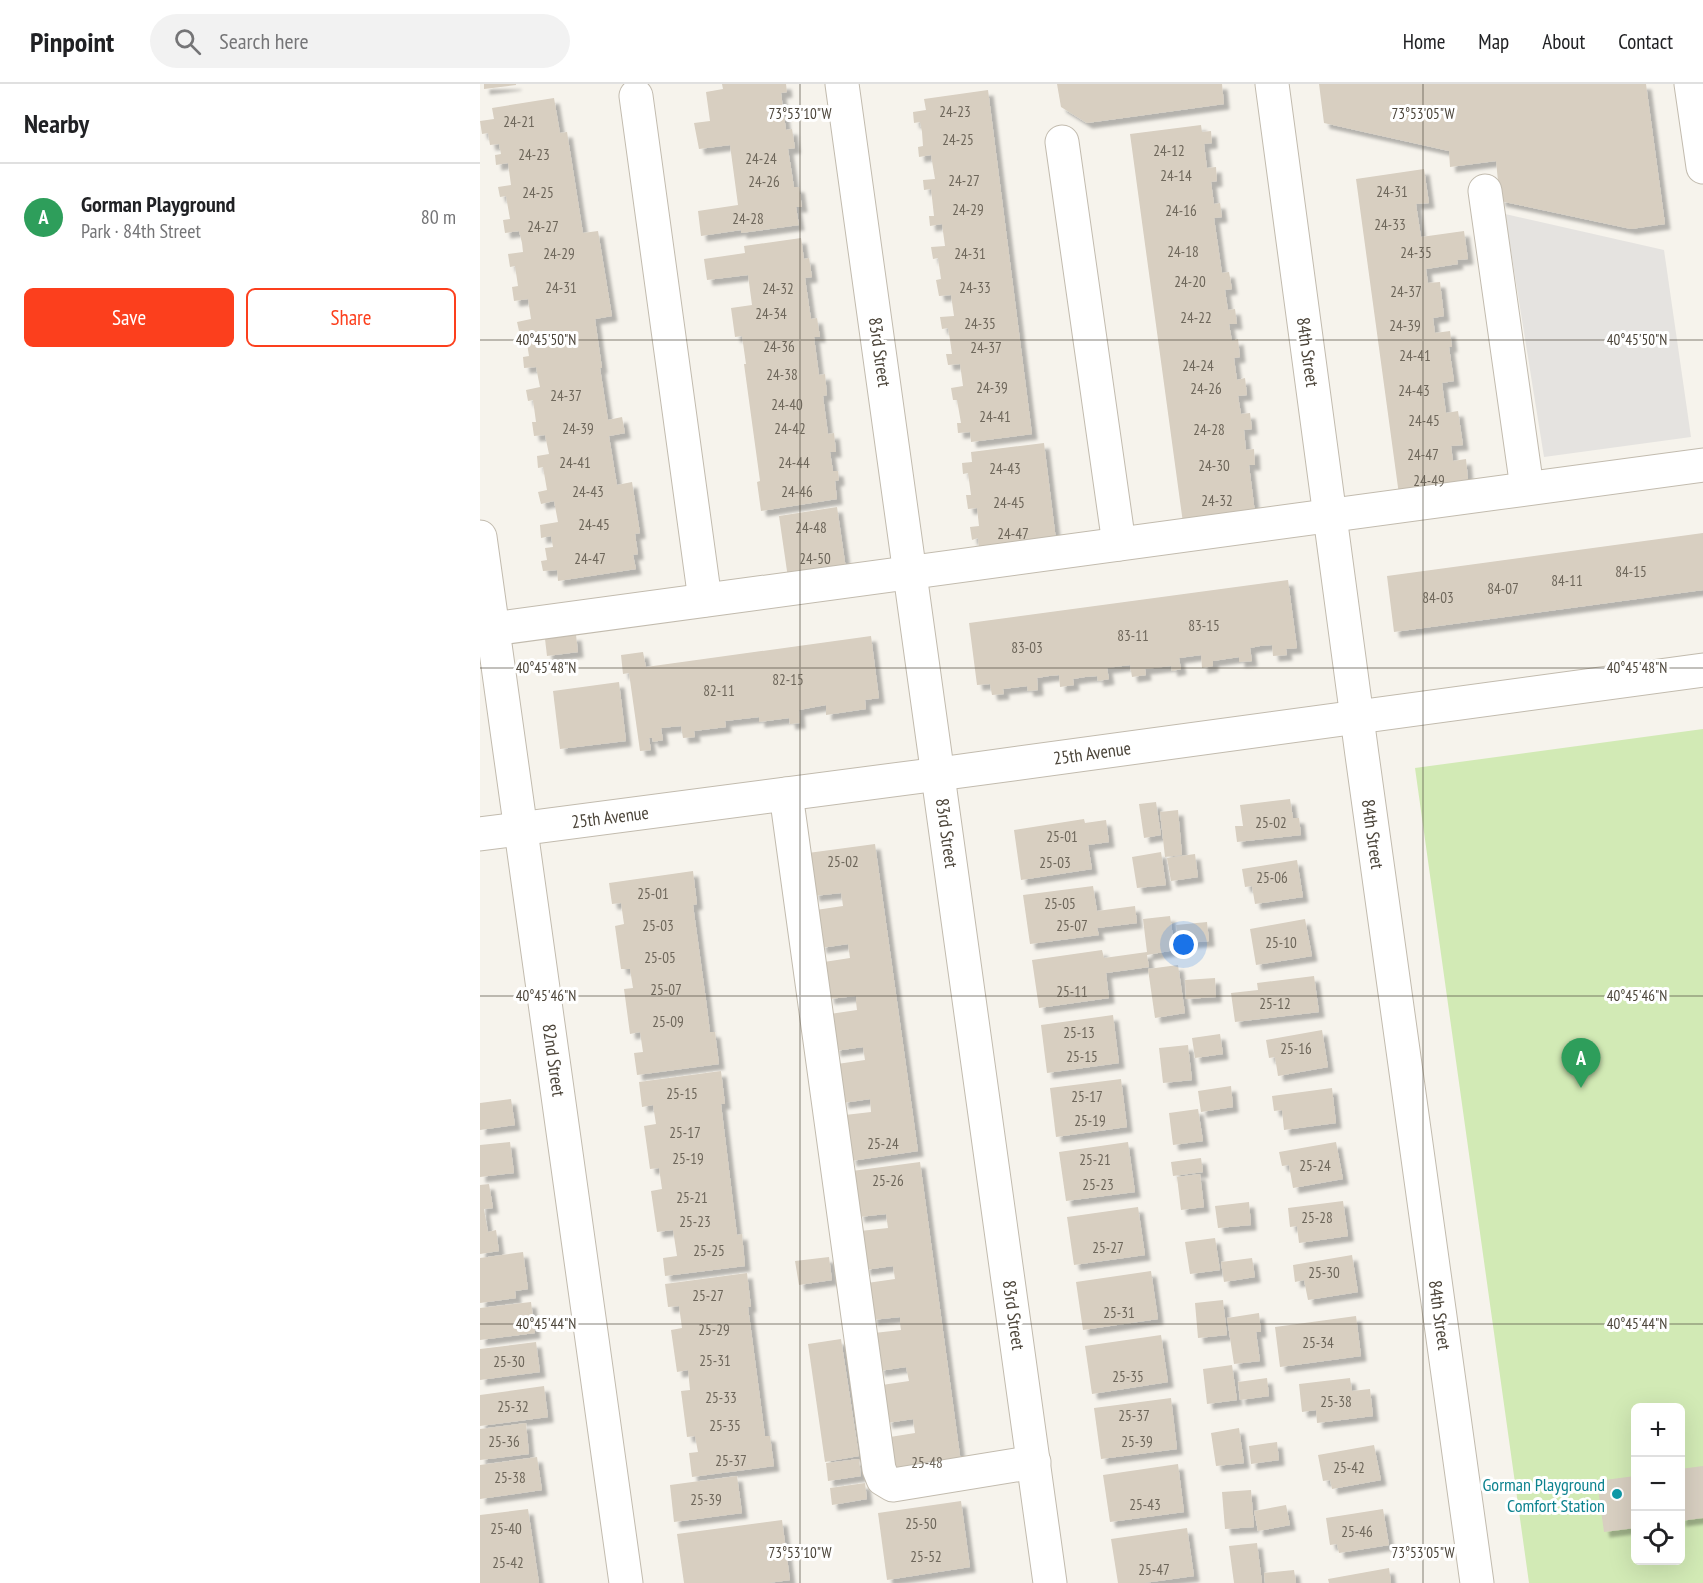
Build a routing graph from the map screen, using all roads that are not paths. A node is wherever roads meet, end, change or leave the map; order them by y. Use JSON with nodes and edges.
{"nodes":[{"id":1,"x":843,"y":84,"type":"edge"},
{"id":2,"x":1272,"y":84,"type":"edge"},
{"id":3,"x":1691,"y":84,"type":"edge"},
{"id":4,"x":636,"y":96,"type":"dead end"},
{"id":5,"x":1062,"y":142,"type":"dead end"},
{"id":6,"x":1703,"y":167,"type":"edge"},
{"id":7,"x":1485,"y":191,"type":"dead end"},
{"id":8,"x":1703,"y":465,"type":"edge"},
{"id":9,"x":1527,"y":488,"type":"junction"},
{"id":10,"x":1330,"y":515,"type":"junction"},
{"id":11,"x":480,"y":537,"type":"edge"},
{"id":12,"x":1119,"y":544,"type":"junction"},
{"id":13,"x":911,"y":572,"type":"junction"},
{"id":14,"x":705,"y":600,"type":"junction"},
{"id":15,"x":493,"y":629,"type":"junction"},
{"id":16,"x":1703,"y":670,"type":"edge"},
{"id":17,"x":1357,"y":718,"type":"junction"},
{"id":18,"x":939,"y":774,"type":"junction"},
{"id":19,"x":786,"y":794,"type":"junction"},
{"id":20,"x":522,"y":828,"type":"junction"},
{"id":21,"x":480,"y":834,"type":"edge"},
{"id":22,"x":1034,"y":1462,"type":"junction"},
{"id":23,"x":626,"y":1583,"type":"edge"},
{"id":24,"x":1050,"y":1583,"type":"edge"},
{"id":25,"x":1477,"y":1583,"type":"edge"}],
"edges":[{"from":1,"to":13,"type":"street","name":"83rd Street"},
{"from":2,"to":10,"type":"street","name":"84th Street"},
{"from":3,"to":6,"type":"street"},
{"from":4,"to":14,"type":"street"},
{"from":5,"to":12,"type":"street"},
{"from":7,"to":9,"type":"street"},
{"from":8,"to":9,"type":"street"},
{"from":9,"to":10,"type":"street"},
{"from":10,"to":12,"type":"street"},
{"from":10,"to":17,"type":"street","name":"84th Street"},
{"from":11,"to":15,"type":"street","name":"82nd Street"},
{"from":12,"to":13,"type":"street"},
{"from":13,"to":14,"type":"street"},
{"from":13,"to":18,"type":"street","name":"83rd Street"},
{"from":14,"to":15,"type":"street"},
{"from":15,"to":20,"type":"street","name":"82nd Street"},
{"from":16,"to":17,"type":"street","name":"25th Avenue"},
{"from":17,"to":18,"type":"street","name":"25th Avenue"},
{"from":17,"to":25,"type":"street","name":"84th Street"},
{"from":18,"to":19,"type":"street","name":"25th Avenue"},
{"from":18,"to":22,"type":"street","name":"83rd Street"},
{"from":19,"to":20,"type":"street","name":"25th Avenue"},
{"from":19,"to":22,"type":"street"},
{"from":20,"to":21,"type":"street","name":"25th Avenue"},
{"from":20,"to":23,"type":"street","name":"82nd Street"},
{"from":22,"to":24,"type":"street","name":"83rd Street"}]}
